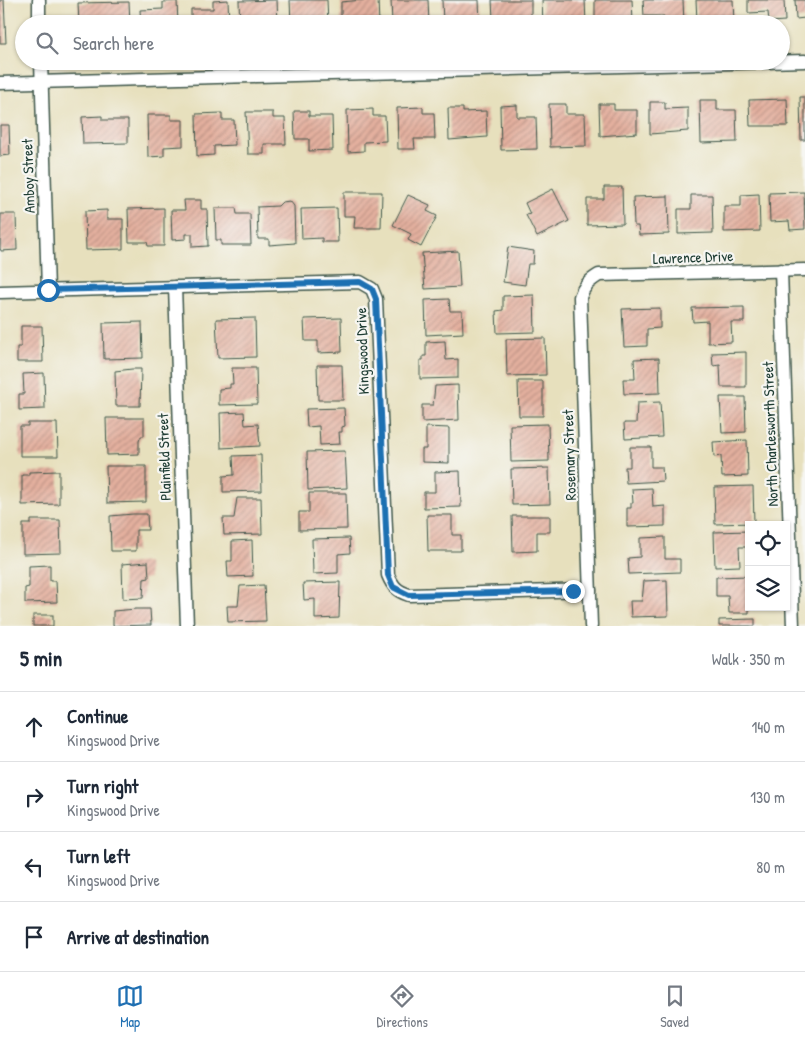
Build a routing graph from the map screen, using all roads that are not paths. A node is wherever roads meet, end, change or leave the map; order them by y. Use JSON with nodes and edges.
{"nodes":[{"id":1,"x":39,"y":0,"type":"edge"},
{"id":2,"x":40,"y":15,"type":"edge"},
{"id":3,"x":790,"y":61,"type":"edge"},
{"id":4,"x":805,"y":61,"type":"edge"},
{"id":5,"x":41,"y":70,"type":"edge"},
{"id":6,"x":462,"y":70,"type":"edge"},
{"id":7,"x":42,"y":81,"type":"junction"},
{"id":8,"x":0,"y":83,"type":"edge"},
{"id":9,"x":781,"y":270,"type":"junction"},
{"id":10,"x":805,"y":270,"type":"edge"},
{"id":11,"x":586,"y":285,"type":"joint"},
{"id":12,"x":175,"y":287,"type":"junction"},
{"id":13,"x":48,"y":290,"type":"junction"},
{"id":14,"x":0,"y":292,"type":"edge"},
{"id":15,"x":590,"y":590,"type":"junction"},
{"id":16,"x":187,"y":626,"type":"edge"},
{"id":17,"x":591,"y":626,"type":"edge"},
{"id":18,"x":792,"y":626,"type":"edge"}],
"edges":[{"from":1,"to":2,"type":"street"},
{"from":3,"to":4,"type":"street"},
{"from":5,"to":7,"type":"street","name":"Amboy Street"},
{"from":6,"to":7,"type":"street"},
{"from":7,"to":8,"type":"street"},
{"from":7,"to":13,"type":"street","name":"Amboy Street"},
{"from":9,"to":10,"type":"street","name":"Lawrence Drive"},
{"from":9,"to":11,"type":"street","name":"Lawrence Drive"},
{"from":9,"to":18,"type":"street","name":"North Charlesworth Street"},
{"from":11,"to":15,"type":"street","name":"Rosemary Street"},
{"from":12,"to":13,"type":"street","name":"Kingswood Drive"},
{"from":12,"to":15,"type":"street","name":"Kingswood Drive"},
{"from":12,"to":16,"type":"street","name":"Plainfield Street"},
{"from":13,"to":14,"type":"street","name":"Kingswood Drive"},
{"from":15,"to":17,"type":"street","name":"Rosemary Street"}]}
